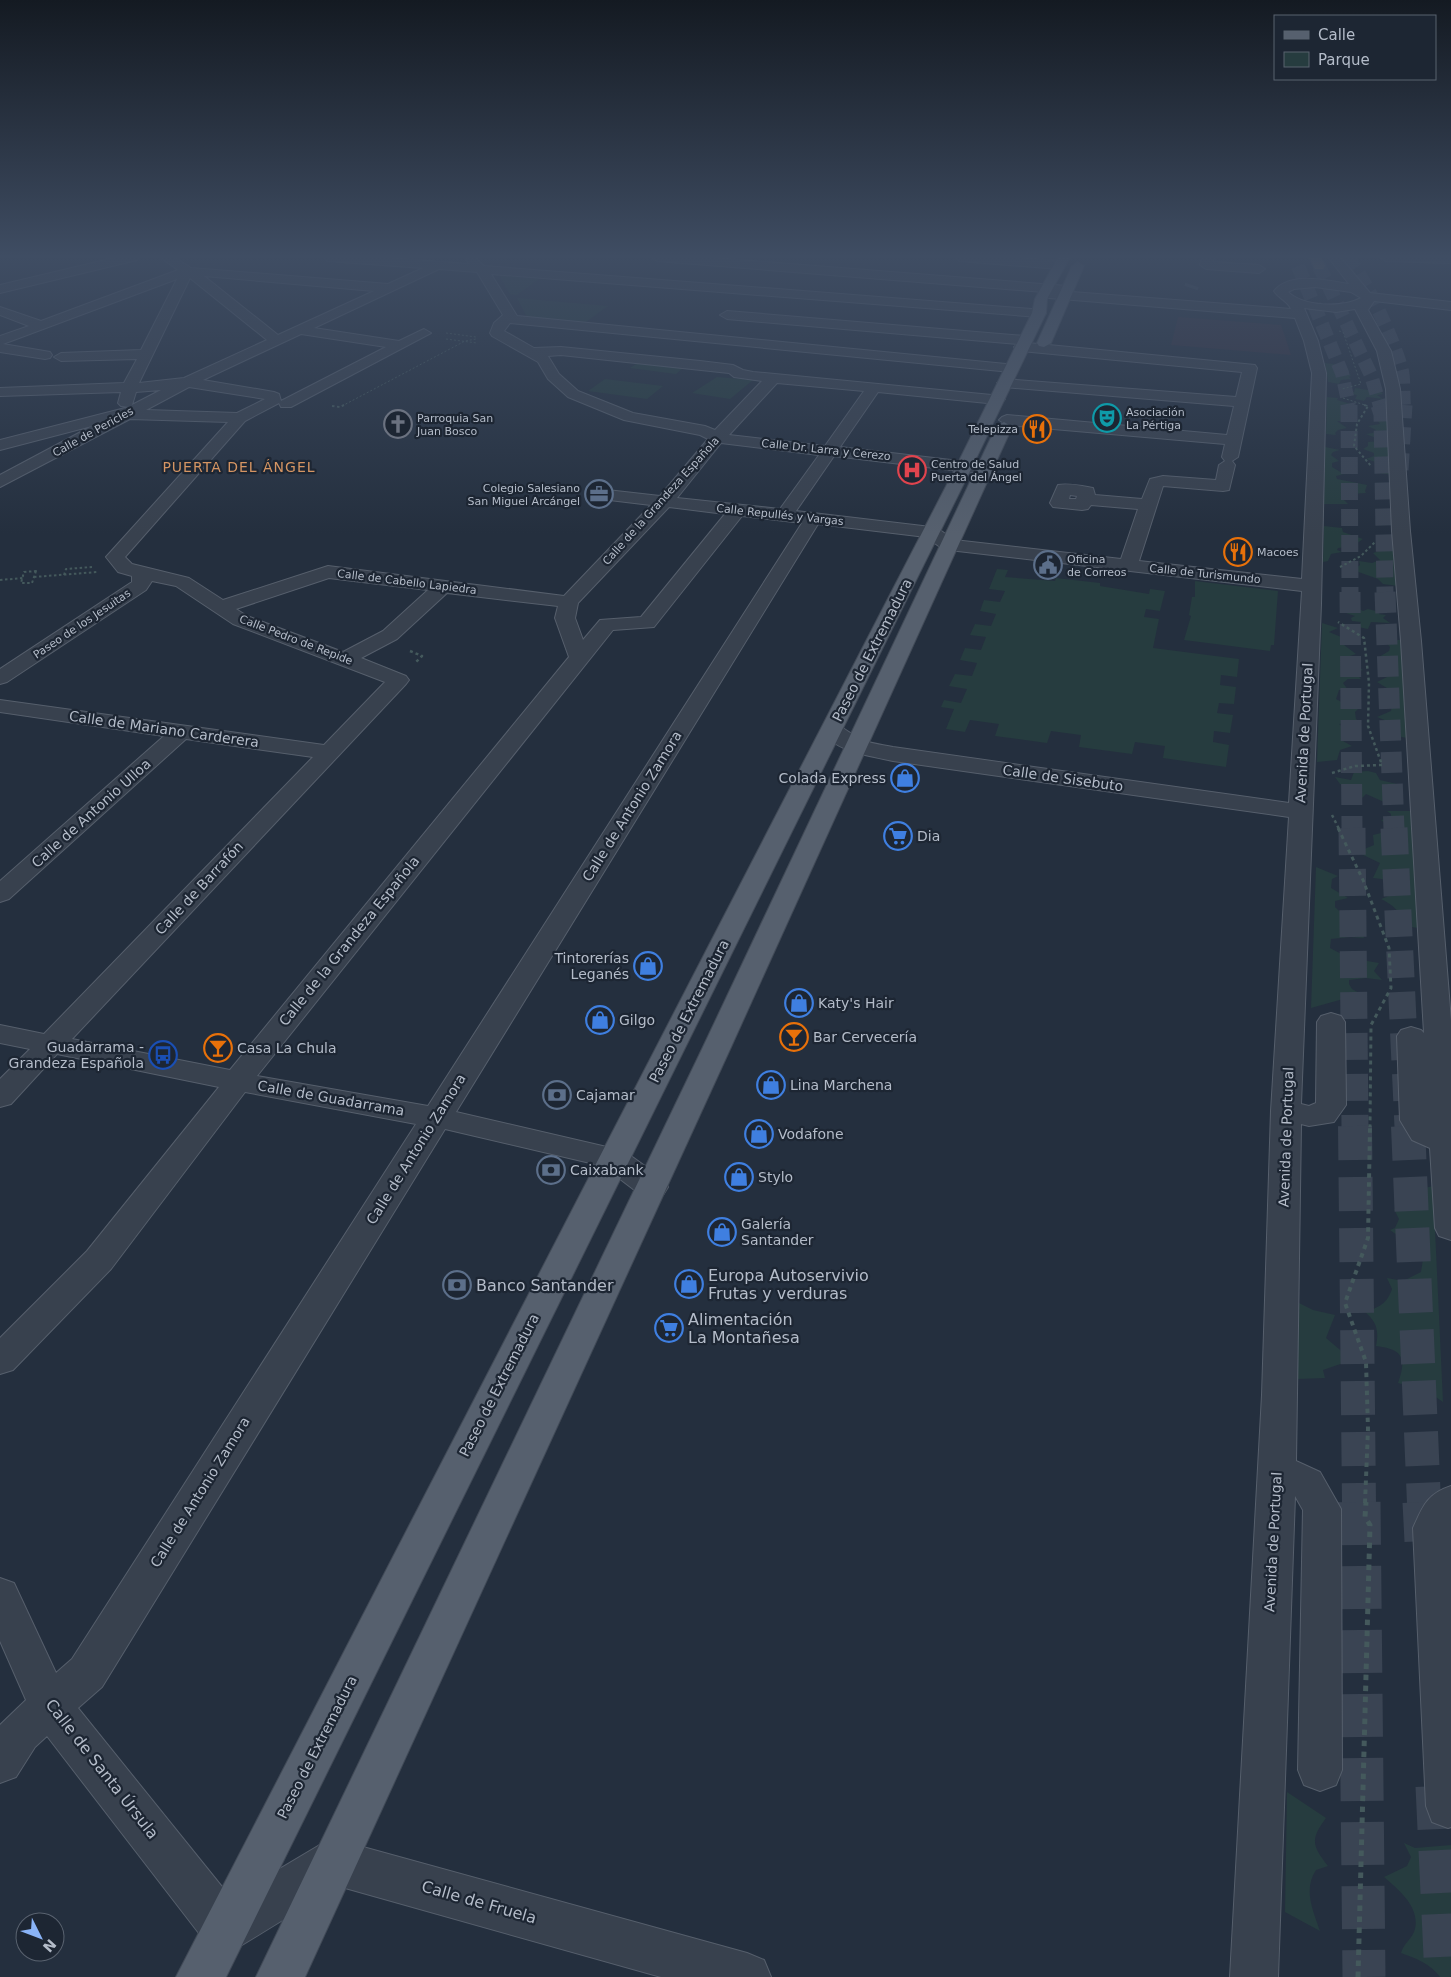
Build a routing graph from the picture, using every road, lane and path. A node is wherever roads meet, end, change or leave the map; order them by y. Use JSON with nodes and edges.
{"nodes":[{"id":1,"x":8,"y":349,"type":"edge"},
{"id":2,"x":150,"y":349,"type":"edge"},
{"id":3,"x":256,"y":349,"type":"edge"},
{"id":4,"x":392,"y":349,"type":"edge"},
{"id":5,"x":450,"y":349,"type":"edge"},
{"id":6,"x":527,"y":349,"type":"edge"},
{"id":7,"x":754,"y":349,"type":"edge"},
{"id":8,"x":791,"y":349,"type":"edge"},
{"id":9,"x":1027,"y":349,"type":"edge"},
{"id":10,"x":1062,"y":349,"type":"edge"},
{"id":11,"x":1310,"y":349,"type":"edge"},
{"id":12,"x":1368,"y":349,"type":"edge"},
{"id":13,"x":1383,"y":349,"type":"edge"},
{"id":14,"x":533,"y":352,"type":"junction"},
{"id":15,"x":148,"y":354,"type":"junction"},
{"id":16,"x":45,"y":355,"type":"dead end"},
{"id":17,"x":61,"y":357,"type":"dead end"},
{"id":18,"x":1373,"y":363,"type":"dead end"},
{"id":19,"x":733,"y":369,"type":"junction"},
{"id":20,"x":773,"y":378,"type":"junction"},
{"id":21,"x":1013,"y":379,"type":"junction"},
{"id":22,"x":187,"y":382,"type":"junction"},
{"id":23,"x":130,"y":387,"type":"junction"},
{"id":24,"x":874,"y":388,"type":"junction"},
{"id":25,"x":0,"y":392,"type":"edge"},
{"id":26,"x":997,"y":399,"type":"junction"},
{"id":27,"x":1242,"y":402,"type":"junction"},
{"id":28,"x":286,"y":404,"type":"dead end"},
{"id":29,"x":340,"y":407,"type":"dead end"},
{"id":30,"x":123,"y":414,"type":"junction"},
{"id":31,"x":240,"y":418,"type":"junction"},
{"id":32,"x":1006,"y":420,"type":"junction"},
{"id":33,"x":717,"y":438,"type":"junction"},
{"id":34,"x":1234,"y":440,"type":"junction"},
{"id":35,"x":0,"y":445,"type":"edge"},
{"id":36,"x":831,"y":451,"type":"junction"},
{"id":37,"x":0,"y":462,"type":"edge"},
{"id":38,"x":975,"y":467,"type":"junction"},
{"id":39,"x":20,"y":473,"type":"junction"},
{"id":40,"x":0,"y":482,"type":"edge"},
{"id":41,"x":607,"y":495,"type":"dead end"},
{"id":42,"x":1085,"y":499,"type":"dead end"},
{"id":43,"x":664,"y":502,"type":"junction"},
{"id":44,"x":1146,"y":505,"type":"junction"},
{"id":45,"x":738,"y":510,"type":"junction"},
{"id":46,"x":798,"y":517,"type":"junction"},
{"id":47,"x":940,"y":539,"type":"junction"},
{"id":48,"x":1128,"y":565,"type":"junction"},
{"id":49,"x":93,"y":567,"type":"dead end"},
{"id":50,"x":100,"y":572,"type":"dead end"},
{"id":51,"x":141,"y":573,"type":"junction"},
{"id":52,"x":64,"y":575,"type":"junction"},
{"id":53,"x":34,"y":577,"type":"junction"},
{"id":54,"x":23,"y":578,"type":"junction"},
{"id":55,"x":0,"y":580,"type":"edge"},
{"id":56,"x":1311,"y":586,"type":"junction"},
{"id":57,"x":442,"y":587,"type":"junction"},
{"id":58,"x":569,"y":602,"type":"junction"},
{"id":59,"x":221,"y":607,"type":"junction"},
{"id":60,"x":580,"y":658,"type":"junction"},
{"id":61,"x":344,"y":659,"type":"junction"},
{"id":62,"x":0,"y":678,"type":"edge"},
{"id":63,"x":399,"y":680,"type":"joint"},
{"id":64,"x":0,"y":706,"type":"edge"},
{"id":65,"x":182,"y":731,"type":"junction"},
{"id":66,"x":844,"y":738,"type":"junction"},
{"id":67,"x":327,"y":752,"type":"junction"},
{"id":68,"x":1300,"y":812,"type":"junction"},
{"id":69,"x":0,"y":894,"type":"edge"},
{"id":70,"x":1331,"y":1022,"type":"dead end"},
{"id":71,"x":0,"y":1034,"type":"edge"},
{"id":72,"x":1411,"y":1036,"type":"dead end"},
{"id":73,"x":53,"y":1044,"type":"junction"},
{"id":74,"x":238,"y":1080,"type":"junction"},
{"id":75,"x":0,"y":1097,"type":"edge"},
{"id":76,"x":1286,"y":1111,"type":"junction"},
{"id":77,"x":435,"y":1118,"type":"junction"},
{"id":78,"x":1445,"y":1142,"type":"junction"},
{"id":79,"x":613,"y":1158,"type":"junction"},
{"id":80,"x":652,"y":1187,"type":"junction"},
{"id":81,"x":1451,"y":1228,"type":"edge"},
{"id":82,"x":0,"y":1360,"type":"edge"},
{"id":83,"x":1277,"y":1469,"type":"junction"},
{"id":84,"x":1451,"y":1502,"type":"tunnel mouth"},
{"id":85,"x":0,"y":1596,"type":"edge"},
{"id":86,"x":50,"y":1706,"type":"junction"},
{"id":87,"x":0,"y":1762,"type":"edge"},
{"id":88,"x":1320,"y":1770,"type":"dead end"},
{"id":89,"x":1448,"y":1806,"type":"tunnel mouth"},
{"id":90,"x":334,"y":1862,"type":"junction"},
{"id":91,"x":225,"y":1928,"type":"junction"},
{"id":92,"x":200,"y":1977,"type":"edge"},
{"id":93,"x":280,"y":1977,"type":"edge"},
{"id":94,"x":747,"y":1977,"type":"edge"},
{"id":95,"x":1254,"y":1977,"type":"edge"}],
"edges":[{"from":1,"to":16,"type":"street"},
{"from":2,"to":15,"type":"street"},
{"from":3,"to":22,"type":"street"},
{"from":4,"to":28,"type":"street"},
{"from":5,"to":29,"type":"path"},
{"from":6,"to":14,"type":"street"},
{"from":7,"to":19,"type":"street"},
{"from":8,"to":21,"type":"street"},
{"from":9,"to":21,"type":"main road","name":"Paseo de Extremadura"},
{"from":10,"to":27,"type":"street"},
{"from":11,"to":56,"type":"street","name":"Avenida de Portugal"},
{"from":12,"to":18,"type":"street"},
{"from":13,"to":78,"type":"street"},
{"from":14,"to":19,"type":"street"},
{"from":14,"to":33,"type":"street","name":"Calle Dr. Larra y Cerezo"},
{"from":15,"to":17,"type":"street"},
{"from":15,"to":23,"type":"street"},
{"from":19,"to":20,"type":"street"},
{"from":20,"to":24,"type":"street"},
{"from":20,"to":33,"type":"street","name":"Calle de la Grandeza Española"},
{"from":21,"to":26,"type":"main road","name":"Paseo de Extremadura"},
{"from":21,"to":27,"type":"street"},
{"from":21,"to":32,"type":"main road","name":"Paseo de Extremadura"},
{"from":22,"to":23,"type":"street"},
{"from":22,"to":30,"type":"street","name":"Calle de Pericles"},
{"from":22,"to":31,"type":"street","name":"Paseo de los Jesuitas"},
{"from":23,"to":25,"type":"street"},
{"from":23,"to":30,"type":"street"},
{"from":24,"to":26,"type":"street"},
{"from":24,"to":36,"type":"street","name":"Calle de Antonio Zamora"},
{"from":26,"to":38,"type":"main road","name":"Paseo de Extremadura"},
{"from":27,"to":34,"type":"street"},
{"from":30,"to":31,"type":"street"},
{"from":30,"to":35,"type":"street"},
{"from":30,"to":39,"type":"street","name":"Calle de Pericles"},
{"from":31,"to":51,"type":"street","name":"Paseo de los Jesuitas"},
{"from":32,"to":34,"type":"street"},
{"from":32,"to":38,"type":"main road","name":"Paseo de Extremadura"},
{"from":33,"to":36,"type":"street","name":"Calle Dr. Larra y Cerezo"},
{"from":33,"to":43,"type":"street","name":"Calle de la Grandeza Española"},
{"from":34,"to":44,"type":"street"},
{"from":36,"to":38,"type":"street","name":"Calle Dr. Larra y Cerezo"},
{"from":36,"to":46,"type":"street","name":"Calle de Antonio Zamora"},
{"from":37,"to":39,"type":"street"},
{"from":38,"to":47,"type":"main road","name":"Paseo de Extremadura"},
{"from":39,"to":40,"type":"street","name":"Calle de Pericles"},
{"from":41,"to":43,"type":"street","name":"Calle Repullés y Vargas"},
{"from":42,"to":44,"type":"street"},
{"from":43,"to":45,"type":"street","name":"Calle Repullés y Vargas"},
{"from":43,"to":58,"type":"street","name":"Calle de la Grandeza Española"},
{"from":44,"to":48,"type":"street"},
{"from":45,"to":46,"type":"street","name":"Calle Repullés y Vargas"},
{"from":45,"to":60,"type":"street","name":"Calle de la Grandeza Española"},
{"from":46,"to":47,"type":"street","name":"Calle Repullés y Vargas"},
{"from":46,"to":77,"type":"street","name":"Calle de Antonio Zamora"},
{"from":47,"to":48,"type":"street","name":"Calle de Turismundo"},
{"from":47,"to":66,"type":"main road","name":"Paseo de Extremadura"},
{"from":48,"to":56,"type":"street","name":"Calle de Turismundo"},
{"from":49,"to":52,"type":"path"},
{"from":50,"to":52,"type":"path"},
{"from":51,"to":59,"type":"street","name":"Calle Pedro de Repide"},
{"from":51,"to":62,"type":"street","name":"Paseo de los Jesuitas"},
{"from":52,"to":53,"type":"path"},
{"from":53,"to":54,"type":"path"},
{"from":53,"to":54,"type":"path"},
{"from":54,"to":55,"type":"path"},
{"from":56,"to":68,"type":"street","name":"Avenida de Portugal"},
{"from":57,"to":58,"type":"street","name":"Calle de Cabello Lapiedra"},
{"from":57,"to":59,"type":"street","name":"Calle de Cabello Lapiedra"},
{"from":57,"to":61,"type":"street"},
{"from":58,"to":60,"type":"street"},
{"from":59,"to":61,"type":"street","name":"Calle Pedro de Repide"},
{"from":60,"to":74,"type":"street","name":"Calle de la Grandeza Española"},
{"from":61,"to":63,"type":"street","name":"Calle Pedro de Repide"},
{"from":63,"to":67,"type":"street","name":"Calle de Barrafón"},
{"from":64,"to":65,"type":"street","name":"Calle de Mariano Carderera"},
{"from":65,"to":67,"type":"street","name":"Calle de Mariano Carderera"},
{"from":65,"to":69,"type":"street","name":"Calle de Antonio Ulloa"},
{"from":66,"to":68,"type":"street","name":"Calle de Sisebuto"},
{"from":66,"to":79,"type":"main road","name":"Paseo de Extremadura"},
{"from":66,"to":80,"type":"main road","name":"Paseo de Extremadura"},
{"from":67,"to":73,"type":"street","name":"Calle de Barrafón"},
{"from":68,"to":76,"type":"street","name":"Avenida de Portugal"},
{"from":70,"to":76,"type":"street"},
{"from":71,"to":73,"type":"street","name":"Calle de Guadarrama"},
{"from":72,"to":78,"type":"street"},
{"from":73,"to":74,"type":"street","name":"Calle de Guadarrama"},
{"from":73,"to":75,"type":"street","name":"Calle de Barrafón"},
{"from":74,"to":77,"type":"street","name":"Calle de Guadarrama"},
{"from":74,"to":82,"type":"street","name":"Calle de la Grandeza Española"},
{"from":76,"to":83,"type":"street","name":"Avenida de Portugal"},
{"from":77,"to":79,"type":"street","name":"Calle de Guadarrama"},
{"from":77,"to":86,"type":"street","name":"Calle de Antonio Zamora"},
{"from":78,"to":81,"type":"street"},
{"from":79,"to":80,"type":"street","name":"Calle de Guadarrama"},
{"from":79,"to":91,"type":"main road","name":"Paseo de Extremadura"},
{"from":80,"to":90,"type":"main road","name":"Paseo de Extremadura"},
{"from":83,"to":88,"type":"street"},
{"from":83,"to":95,"type":"street","name":"Avenida de Portugal"},
{"from":84,"to":89,"type":"street"},
{"from":85,"to":86,"type":"street","name":"Calle de Santa Úrsula"},
{"from":86,"to":87,"type":"street","name":"Calle de Antonio Zamora"},
{"from":86,"to":91,"type":"street","name":"Calle de Santa Úrsula"},
{"from":90,"to":91,"type":"street"},
{"from":90,"to":93,"type":"main road","name":"Paseo de Extremadura"},
{"from":90,"to":94,"type":"street","name":"Calle de Fruela"},
{"from":91,"to":92,"type":"main road","name":"Paseo de Extremadura"}]}
